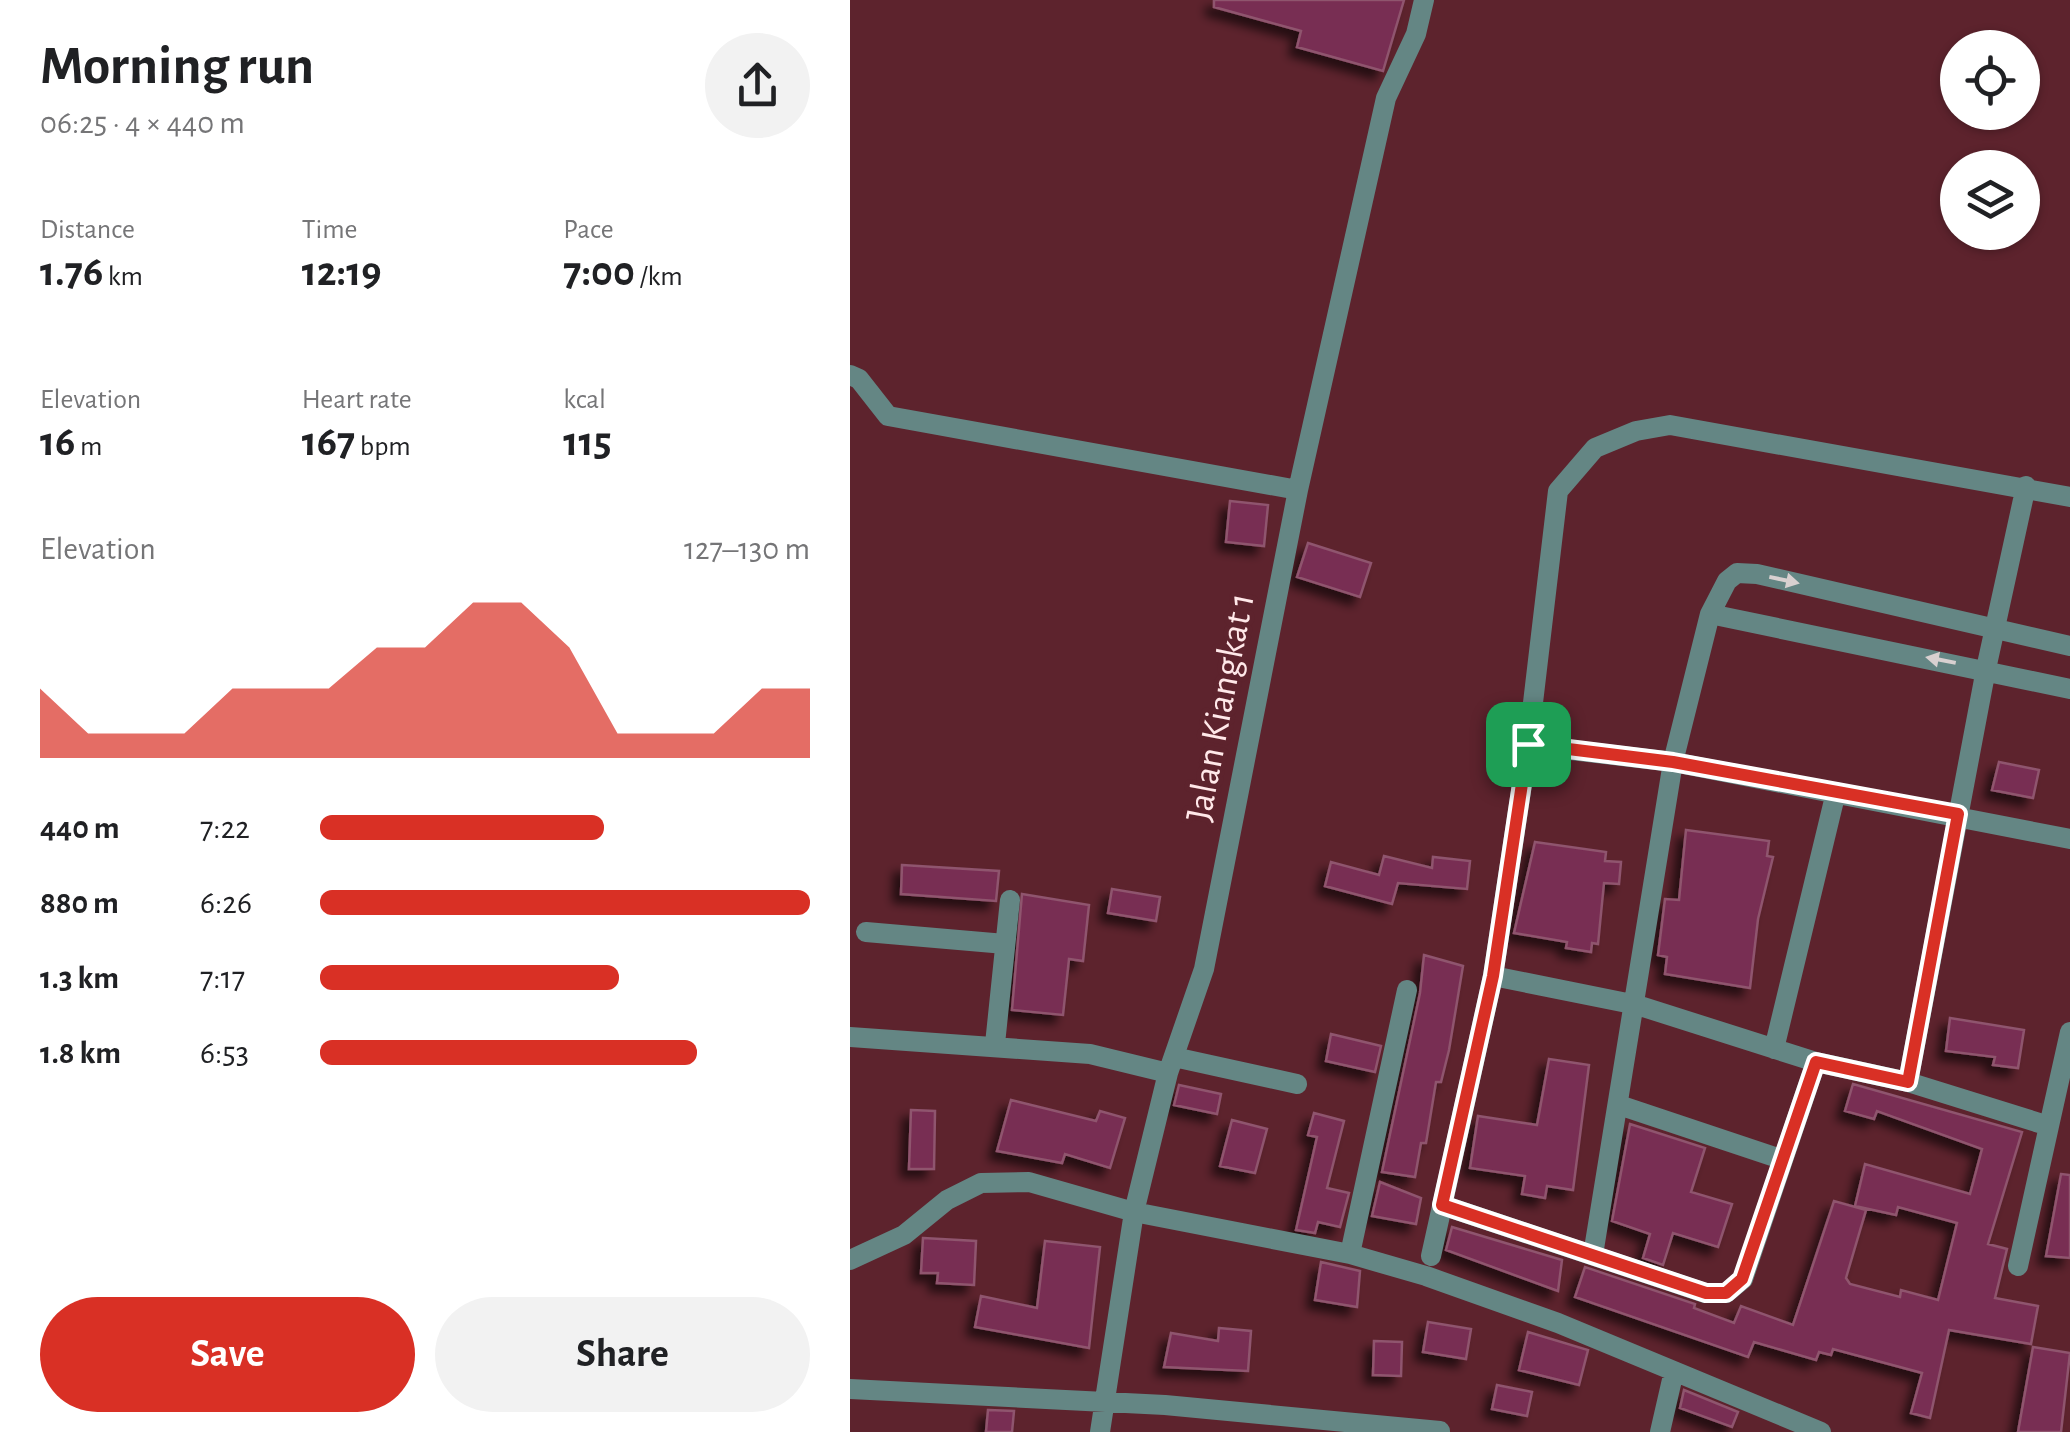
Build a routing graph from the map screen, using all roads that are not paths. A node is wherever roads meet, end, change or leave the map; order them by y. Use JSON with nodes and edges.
{"nodes":[{"id":1,"x":1424,"y":0,"type":"edge"},
{"id":2,"x":850,"y":374,"type":"edge"},
{"id":3,"x":2026,"y":486,"type":"junction"},
{"id":4,"x":1298,"y":490,"type":"junction"},
{"id":5,"x":2070,"y":497,"type":"edge"},
{"id":6,"x":1710,"y":614,"type":"junction"},
{"id":7,"x":1997,"y":628,"type":"junction"},
{"id":8,"x":2070,"y":646,"type":"edge"},
{"id":9,"x":1986,"y":669,"type":"junction"},
{"id":10,"x":2070,"y":690,"type":"edge"},
{"id":11,"x":1528,"y":744,"type":"junction"},
{"id":12,"x":1673,"y":762,"type":"junction"},
{"id":13,"x":1836,"y":792,"type":"junction"},
{"id":14,"x":1958,"y":814,"type":"junction"},
{"id":15,"x":2070,"y":839,"type":"edge"},
{"id":16,"x":1010,"y":900,"type":"dead end"},
{"id":17,"x":866,"y":932,"type":"dead end"},
{"id":18,"x":1006,"y":944,"type":"junction"},
{"id":19,"x":1493,"y":976,"type":"junction"},
{"id":20,"x":1408,"y":990,"type":"dead end"},
{"id":21,"x":1636,"y":1005,"type":"junction"},
{"id":22,"x":2070,"y":1032,"type":"edge"},
{"id":23,"x":850,"y":1037,"type":"edge"},
{"id":24,"x":996,"y":1044,"type":"junction"},
{"id":25,"x":1774,"y":1048,"type":"junction"},
{"id":26,"x":1816,"y":1062,"type":"junction"},
{"id":27,"x":1171,"y":1065,"type":"junction"},
{"id":28,"x":1908,"y":1082,"type":"junction"},
{"id":29,"x":1296,"y":1084,"type":"dead end"},
{"id":30,"x":1619,"y":1105,"type":"junction"},
{"id":31,"x":2049,"y":1126,"type":"junction"},
{"id":32,"x":1780,"y":1159,"type":"junction"},
{"id":33,"x":1442,"y":1205,"type":"junction"},
{"id":34,"x":1134,"y":1212,"type":"junction"},
{"id":35,"x":1350,"y":1254,"type":"junction"},
{"id":36,"x":1593,"y":1255,"type":"junction"},
{"id":37,"x":1431,"y":1256,"type":"dead end"},
{"id":38,"x":850,"y":1260,"type":"edge"},
{"id":39,"x":2018,"y":1266,"type":"dead end"},
{"id":40,"x":1674,"y":1371,"type":"junction"},
{"id":41,"x":850,"y":1389,"type":"edge"},
{"id":42,"x":1103,"y":1404,"type":"junction"},
{"id":43,"x":1413,"y":1430,"type":"edge"},
{"id":44,"x":1440,"y":1431,"type":"edge"},
{"id":45,"x":1100,"y":1432,"type":"edge"},
{"id":46,"x":1660,"y":1432,"type":"edge"},
{"id":47,"x":1821,"y":1432,"type":"edge"}],
"edges":[{"from":1,"to":4,"type":"street","name":"Jalan Kiangkat 1"},
{"from":2,"to":4,"type":"street"},
{"from":3,"to":5,"type":"street"},
{"from":3,"to":7,"type":"street"},
{"from":3,"to":11,"type":"street"},
{"from":4,"to":27,"type":"street","name":"Jalan Kiangkat 1"},
{"from":6,"to":7,"type":"street","one_way":true},
{"from":9,"to":6,"type":"street","one_way":true},
{"from":6,"to":12,"type":"street"},
{"from":7,"to":8,"type":"street"},
{"from":7,"to":9,"type":"street"},
{"from":9,"to":10,"type":"street"},
{"from":9,"to":14,"type":"street"},
{"from":11,"to":12,"type":"street"},
{"from":11,"to":19,"type":"street"},
{"from":12,"to":13,"type":"street"},
{"from":12,"to":21,"type":"street"},
{"from":13,"to":14,"type":"street"},
{"from":13,"to":25,"type":"street"},
{"from":14,"to":15,"type":"street"},
{"from":14,"to":28,"type":"street"},
{"from":16,"to":18,"type":"street"},
{"from":17,"to":18,"type":"street"},
{"from":18,"to":24,"type":"street"},
{"from":19,"to":21,"type":"street"},
{"from":19,"to":33,"type":"street"},
{"from":20,"to":35,"type":"street"},
{"from":21,"to":25,"type":"street"},
{"from":21,"to":30,"type":"street"},
{"from":22,"to":31,"type":"street"},
{"from":23,"to":24,"type":"street"},
{"from":24,"to":27,"type":"street"},
{"from":25,"to":26,"type":"street"},
{"from":26,"to":28,"type":"street"},
{"from":26,"to":32,"type":"street"},
{"from":27,"to":29,"type":"street"},
{"from":27,"to":34,"type":"street","name":"Jalan Kiangkat 1"},
{"from":28,"to":31,"type":"street"},
{"from":30,"to":32,"type":"street"},
{"from":30,"to":36,"type":"street"},
{"from":31,"to":39,"type":"street"},
{"from":32,"to":36,"type":"street"},
{"from":33,"to":36,"type":"street"},
{"from":33,"to":37,"type":"street"},
{"from":34,"to":35,"type":"street"},
{"from":34,"to":38,"type":"street"},
{"from":34,"to":42,"type":"street","name":"Jalan Kiangkat 1"},
{"from":35,"to":40,"type":"street"},
{"from":40,"to":46,"type":"street"},
{"from":40,"to":47,"type":"street"},
{"from":41,"to":42,"type":"street"},
{"from":42,"to":43,"type":"street"},
{"from":42,"to":45,"type":"street","name":"Jalan Kiangkat 1"},
{"from":43,"to":44,"type":"street"}]}
